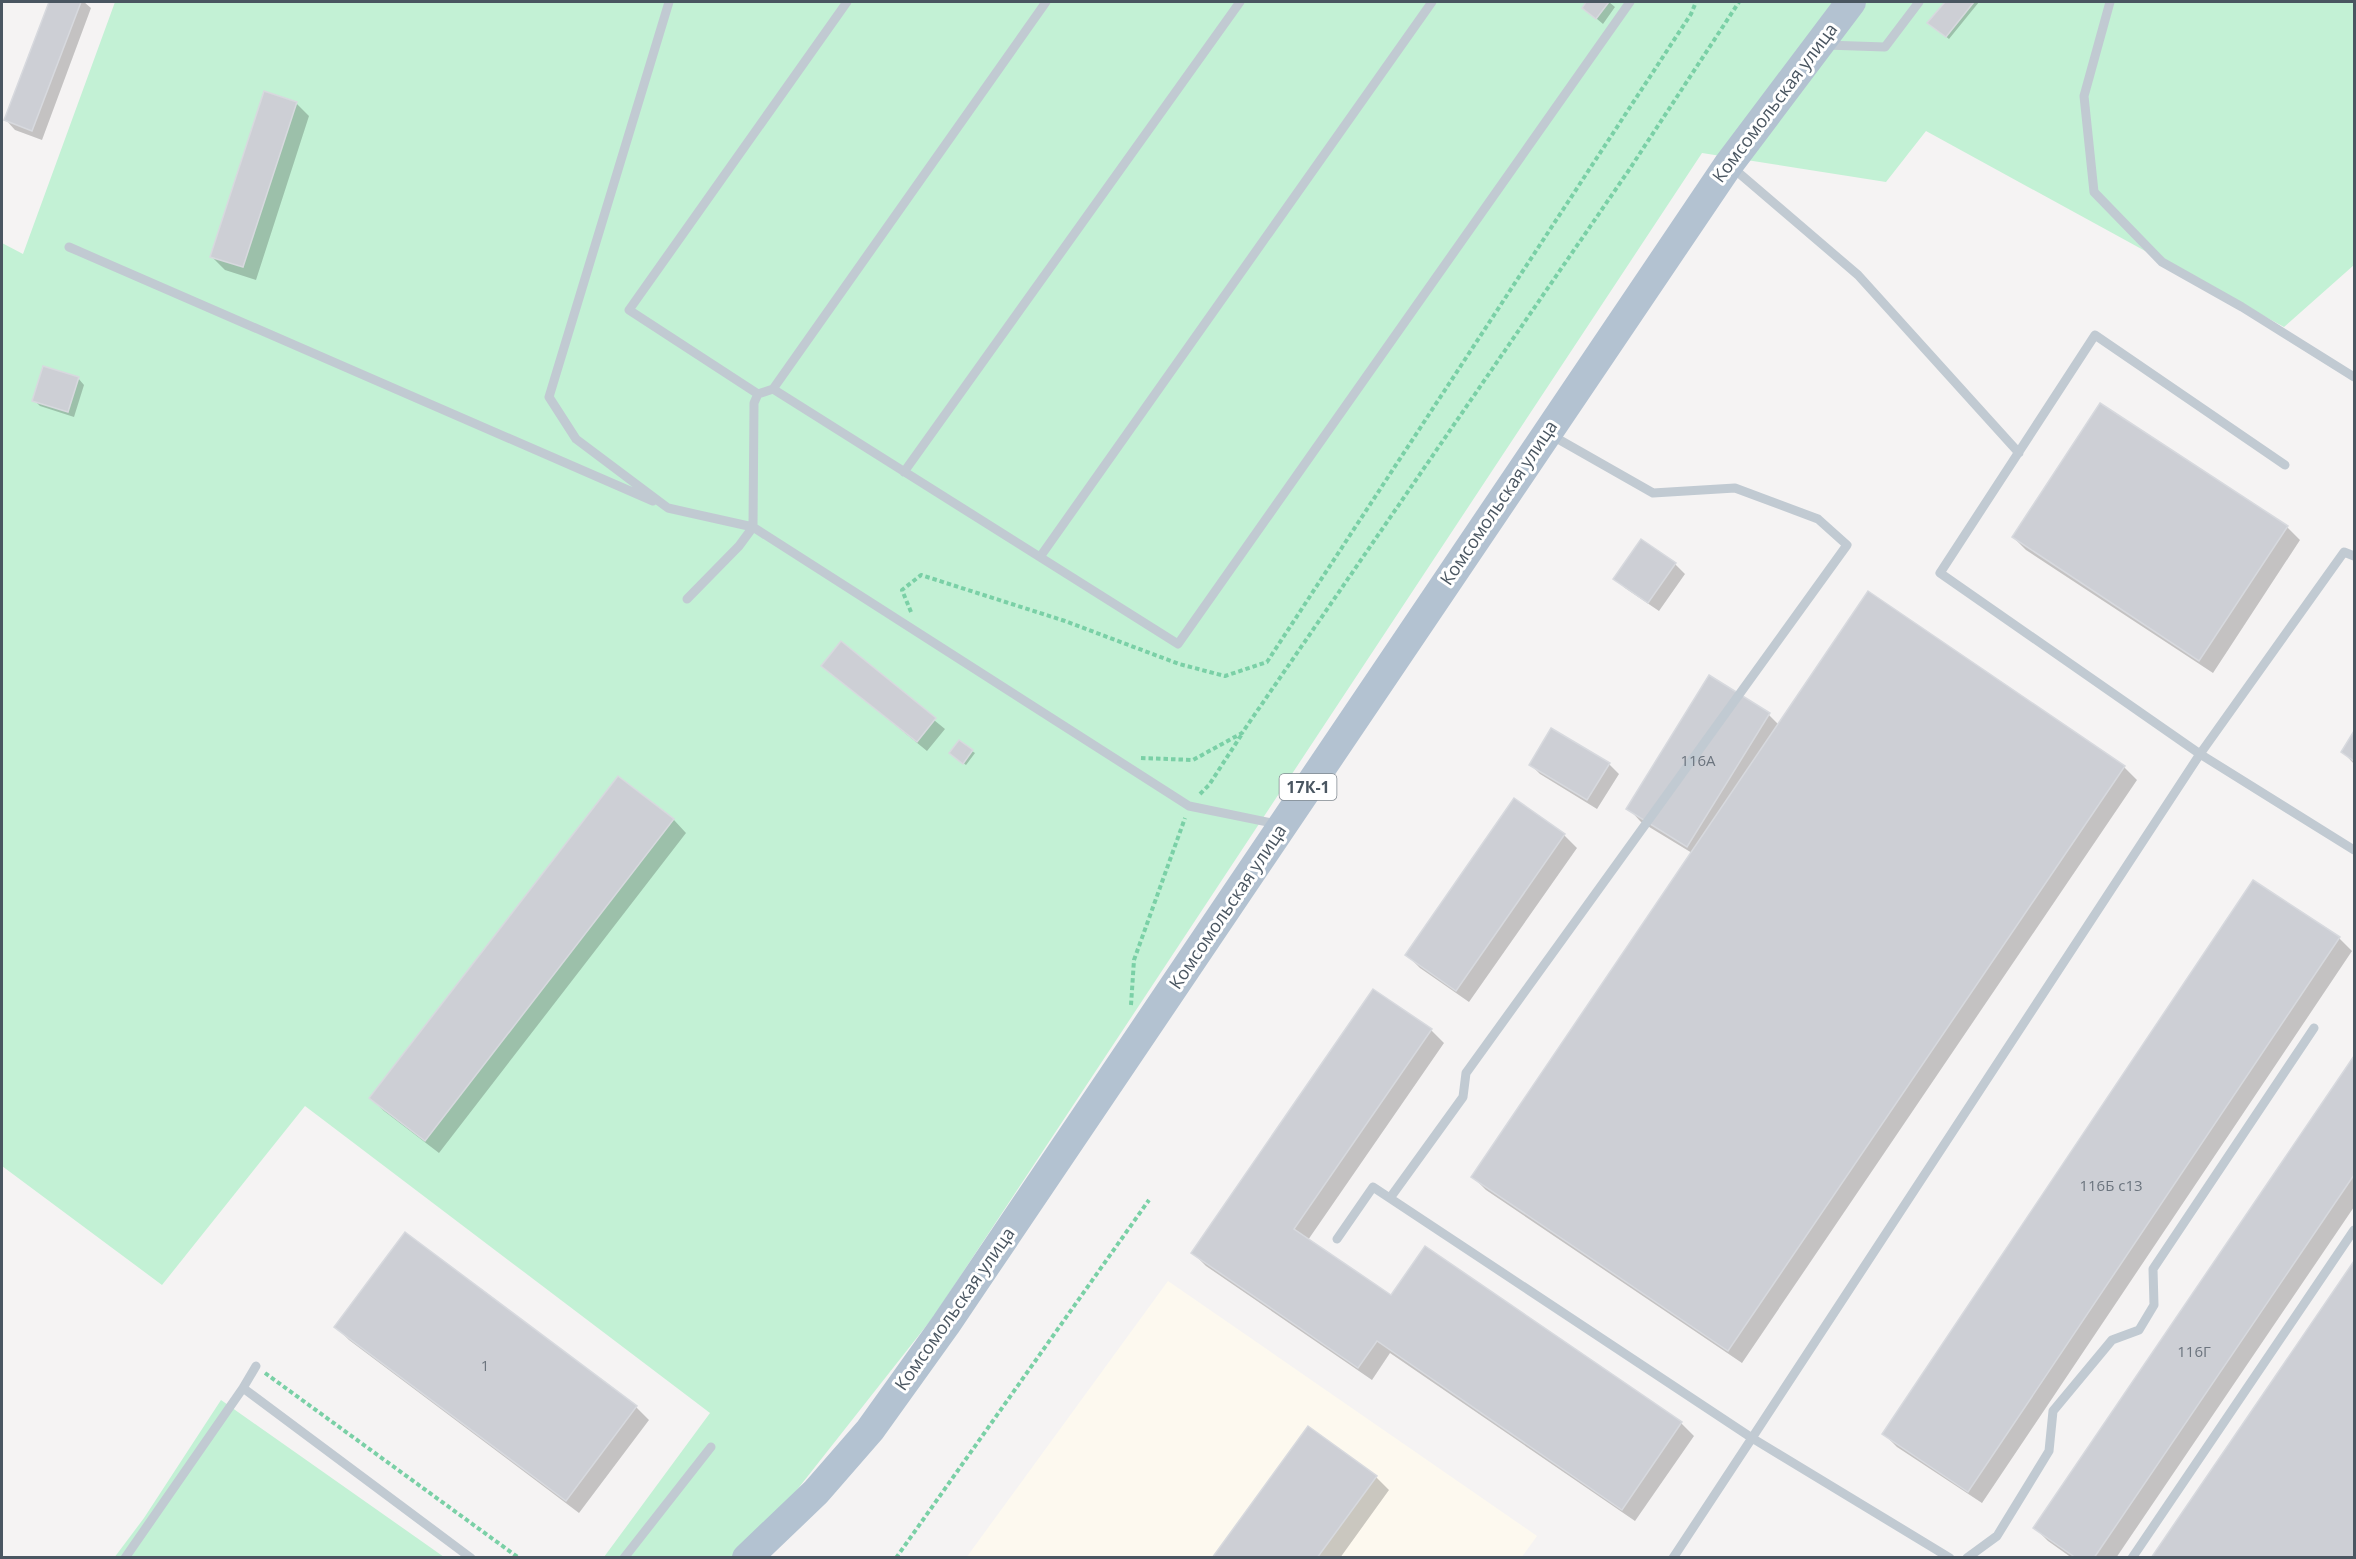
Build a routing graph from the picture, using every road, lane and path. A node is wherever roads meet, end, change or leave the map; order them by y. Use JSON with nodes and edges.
{"nodes":[{"id":1,"x":669,"y":2,"type":"edge"},
{"id":2,"x":847,"y":2,"type":"edge"},
{"id":3,"x":1046,"y":2,"type":"edge"},
{"id":4,"x":1240,"y":2,"type":"edge"},
{"id":5,"x":1432,"y":2,"type":"edge"},
{"id":6,"x":1630,"y":2,"type":"edge"},
{"id":7,"x":1696,"y":2,"type":"edge"},
{"id":8,"x":1738,"y":2,"type":"edge"},
{"id":9,"x":1851,"y":2,"type":"edge"},
{"id":10,"x":1920,"y":2,"type":"edge"},
{"id":11,"x":2110,"y":2,"type":"edge"},
{"id":12,"x":1818,"y":45,"type":"junction"},
{"id":13,"x":1729,"y":164,"type":"junction"},
{"id":14,"x":69,"y":247,"type":"dead end"},
{"id":15,"x":2355,"y":377,"type":"edge"},
{"id":16,"x":773,"y":389,"type":"junction"},
{"id":17,"x":759,"y":394,"type":"junction"},
{"id":18,"x":1546,"y":432,"type":"junction"},
{"id":19,"x":2019,"y":453,"type":"junction"},
{"id":20,"x":2285,"y":465,"type":"dead end"},
{"id":21,"x":904,"y":472,"type":"junction"},
{"id":22,"x":669,"y":508,"type":"junction"},
{"id":23,"x":753,"y":527,"type":"junction"},
{"id":24,"x":2355,"y":556,"type":"edge"},
{"id":25,"x":1040,"y":557,"type":"junction"},
{"id":26,"x":687,"y":599,"type":"dead end"},
{"id":27,"x":913,"y":617,"type":"dead end"},
{"id":28,"x":1242,"y":733,"type":"junction"},
{"id":29,"x":2200,"y":754,"type":"junction"},
{"id":30,"x":1130,"y":758,"type":"dead end"},
{"id":31,"x":1189,"y":806,"type":"junction"},
{"id":32,"x":1282,"y":825,"type":"junction"},
{"id":33,"x":2355,"y":850,"type":"edge"},
{"id":34,"x":1131,"y":1008,"type":"dead end"},
{"id":35,"x":2314,"y":1028,"type":"dead end"},
{"id":36,"x":1390,"y":1198,"type":"junction"},
{"id":37,"x":1149,"y":1200,"type":"dead end"},
{"id":38,"x":2355,"y":1230,"type":"edge"},
{"id":39,"x":1337,"y":1239,"type":"dead end"},
{"id":40,"x":256,"y":1366,"type":"joint"},
{"id":41,"x":243,"y":1388,"type":"junction"},
{"id":42,"x":1752,"y":1438,"type":"junction"},
{"id":43,"x":711,"y":1447,"type":"dead end"},
{"id":44,"x":755,"y":1555,"type":"edge"},
{"id":45,"x":125,"y":1557,"type":"edge"},
{"id":46,"x":471,"y":1557,"type":"edge"},
{"id":47,"x":519,"y":1557,"type":"edge"},
{"id":48,"x":624,"y":1557,"type":"edge"},
{"id":49,"x":896,"y":1557,"type":"edge"},
{"id":50,"x":1673,"y":1557,"type":"edge"},
{"id":51,"x":1950,"y":1557,"type":"edge"},
{"id":52,"x":1967,"y":1557,"type":"edge"},
{"id":53,"x":2133,"y":1557,"type":"edge"}],
"edges":[{"from":1,"to":22,"type":"lane"},
{"from":2,"to":17,"type":"lane"},
{"from":3,"to":16,"type":"lane"},
{"from":4,"to":21,"type":"lane"},
{"from":5,"to":25,"type":"lane"},
{"from":6,"to":25,"type":"lane"},
{"from":7,"to":27,"type":"path"},
{"from":8,"to":28,"type":"path"},
{"from":9,"to":12,"type":"main road","name":"Комсомольская улица","number":"17К-1"},
{"from":10,"to":12,"type":"lane"},
{"from":11,"to":15,"type":"lane"},
{"from":12,"to":13,"type":"main road","name":"Комсомольская улица","number":"17К-1"},
{"from":13,"to":18,"type":"main road","name":"Комсомольская улица","number":"17К-1"},
{"from":13,"to":19,"type":"lane"},
{"from":14,"to":22,"type":"lane"},
{"from":16,"to":17,"type":"lane"},
{"from":16,"to":21,"type":"lane"},
{"from":17,"to":23,"type":"lane"},
{"from":18,"to":32,"type":"main road","name":"Комсомольская улица","number":"17К-1"},
{"from":18,"to":36,"type":"lane"},
{"from":19,"to":20,"type":"lane"},
{"from":19,"to":29,"type":"lane"},
{"from":21,"to":25,"type":"lane"},
{"from":22,"to":23,"type":"lane"},
{"from":23,"to":26,"type":"lane"},
{"from":23,"to":31,"type":"lane"},
{"from":24,"to":29,"type":"lane"},
{"from":28,"to":30,"type":"path"},
{"from":28,"to":31,"type":"path"},
{"from":29,"to":33,"type":"lane"},
{"from":29,"to":42,"type":"lane"},
{"from":31,"to":32,"type":"lane"},
{"from":31,"to":34,"type":"path"},
{"from":32,"to":44,"type":"main road","name":"Комсомольская улица","number":"17К-1"},
{"from":35,"to":52,"type":"lane"},
{"from":36,"to":39,"type":"lane"},
{"from":36,"to":42,"type":"lane"},
{"from":37,"to":49,"type":"path"},
{"from":38,"to":53,"type":"lane"},
{"from":40,"to":41,"type":"lane"},
{"from":40,"to":47,"type":"path"},
{"from":41,"to":45,"type":"lane"},
{"from":41,"to":46,"type":"lane"},
{"from":42,"to":50,"type":"lane"},
{"from":42,"to":51,"type":"lane"},
{"from":43,"to":48,"type":"lane"}]}
